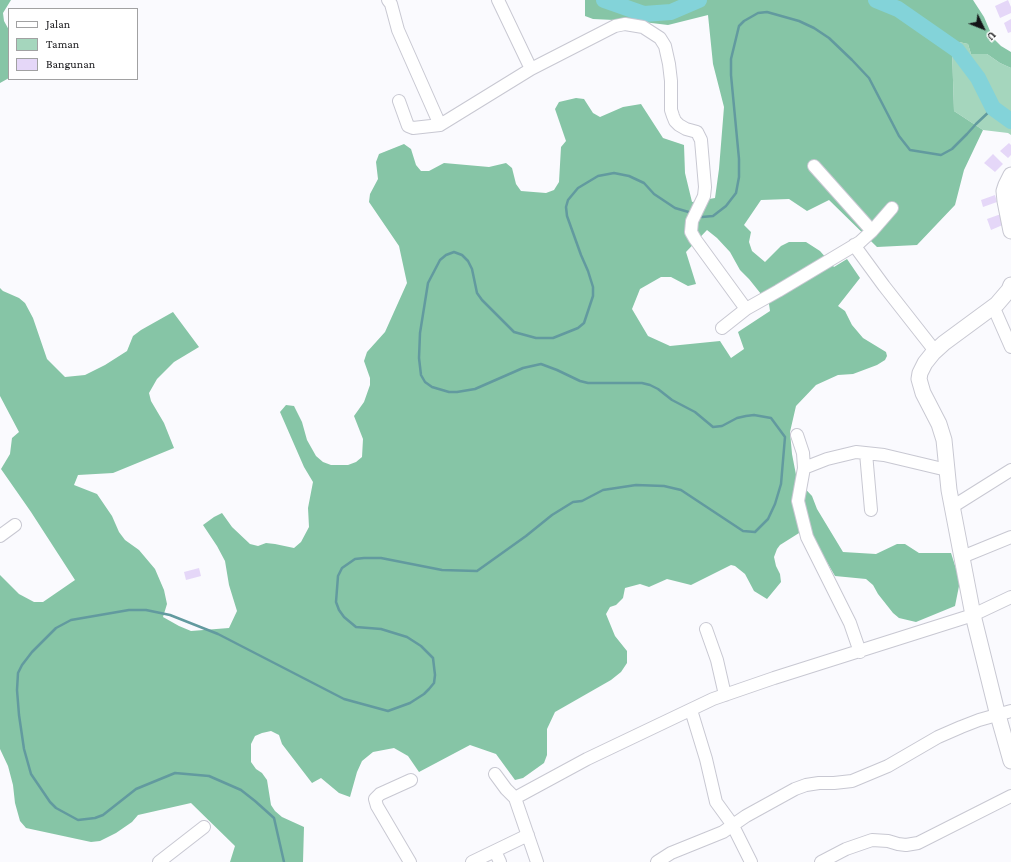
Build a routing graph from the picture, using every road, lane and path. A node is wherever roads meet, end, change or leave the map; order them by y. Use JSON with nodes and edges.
{"nodes":[{"id":1,"x":498,"y":0,"type":"edge"},
{"id":2,"x":393,"y":1,"type":"edge"},
{"id":3,"x":531,"y":69,"type":"junction"},
{"id":4,"x":399,"y":101,"type":"dead end"},
{"id":5,"x":440,"y":125,"type":"junction"},
{"id":6,"x":814,"y":166,"type":"dead end"},
{"id":7,"x":1011,"y":175,"type":"edge"},
{"id":8,"x":892,"y":208,"type":"dead end"},
{"id":9,"x":872,"y":231,"type":"junction"},
{"id":10,"x":1011,"y":231,"type":"edge"},
{"id":11,"x":854,"y":245,"type":"junction"},
{"id":12,"x":1011,"y":285,"type":"edge"},
{"id":13,"x":993,"y":306,"type":"junction"},
{"id":14,"x":746,"y":309,"type":"junction"},
{"id":15,"x":722,"y":328,"type":"dead end"},
{"id":16,"x":1011,"y":347,"type":"edge"},
{"id":17,"x":935,"y":351,"type":"junction"},
{"id":18,"x":797,"y":436,"type":"dead end"},
{"id":19,"x":866,"y":453,"type":"junction"},
{"id":20,"x":804,"y":468,"type":"junction"},
{"id":21,"x":947,"y":470,"type":"junction"},
{"id":22,"x":1011,"y":470,"type":"edge"},
{"id":23,"x":952,"y":507,"type":"junction"},
{"id":24,"x":871,"y":510,"type":"dead end"},
{"id":25,"x":15,"y":525,"type":"dead end"},
{"id":26,"x":0,"y":536,"type":"edge"},
{"id":27,"x":1011,"y":538,"type":"edge"},
{"id":28,"x":962,"y":557,"type":"junction"},
{"id":29,"x":1011,"y":597,"type":"edge"},
{"id":30,"x":973,"y":615,"type":"junction"},
{"id":31,"x":706,"y":629,"type":"dead end"},
{"id":32,"x":860,"y":652,"type":"junction"},
{"id":33,"x":725,"y":695,"type":"junction"},
{"id":34,"x":691,"y":710,"type":"junction"},
{"id":35,"x":1004,"y":713,"type":"edge"},
{"id":36,"x":1011,"y":761,"type":"edge"},
{"id":37,"x":495,"y":774,"type":"dead end"},
{"id":38,"x":411,"y":780,"type":"dead end"},
{"id":39,"x":1011,"y":796,"type":"edge"},
{"id":40,"x":515,"y":798,"type":"junction"},
{"id":41,"x":732,"y":824,"type":"junction"},
{"id":42,"x":204,"y":827,"type":"dead end"},
{"id":43,"x":528,"y":834,"type":"junction"},
{"id":44,"x":495,"y":851,"type":"junction"},
{"id":45,"x":159,"y":862,"type":"edge"},
{"id":46,"x":410,"y":862,"type":"edge"},
{"id":47,"x":472,"y":862,"type":"edge"},
{"id":48,"x":500,"y":862,"type":"edge"},
{"id":49,"x":537,"y":862,"type":"edge"},
{"id":50,"x":657,"y":862,"type":"edge"},
{"id":51,"x":751,"y":862,"type":"edge"},
{"id":52,"x":821,"y":862,"type":"edge"}],
"edges":[{"from":1,"to":3,"type":"street"},
{"from":2,"to":5,"type":"street"},
{"from":3,"to":5,"type":"street"},
{"from":3,"to":14,"type":"street"},
{"from":4,"to":5,"type":"street"},
{"from":6,"to":9,"type":"street"},
{"from":7,"to":10,"type":"main road"},
{"from":8,"to":9,"type":"street"},
{"from":9,"to":11,"type":"street"},
{"from":11,"to":14,"type":"street"},
{"from":11,"to":17,"type":"street"},
{"from":12,"to":13,"type":"main road"},
{"from":13,"to":16,"type":"street"},
{"from":13,"to":17,"type":"main road"},
{"from":14,"to":15,"type":"street"},
{"from":17,"to":21,"type":"main road"},
{"from":18,"to":20,"type":"street"},
{"from":19,"to":20,"type":"street"},
{"from":19,"to":21,"type":"street"},
{"from":19,"to":24,"type":"street"},
{"from":20,"to":32,"type":"street"},
{"from":21,"to":23,"type":"main road"},
{"from":22,"to":23,"type":"street"},
{"from":23,"to":28,"type":"main road"},
{"from":25,"to":26,"type":"street"},
{"from":27,"to":28,"type":"street"},
{"from":28,"to":30,"type":"main road"},
{"from":29,"to":30,"type":"street"},
{"from":30,"to":32,"type":"street"},
{"from":30,"to":35,"type":"main road"},
{"from":31,"to":33,"type":"street"},
{"from":32,"to":33,"type":"street"},
{"from":33,"to":34,"type":"street"},
{"from":34,"to":40,"type":"street"},
{"from":34,"to":41,"type":"street"},
{"from":35,"to":36,"type":"main road"},
{"from":35,"to":41,"type":"street"},
{"from":37,"to":40,"type":"street"},
{"from":38,"to":46,"type":"street"},
{"from":39,"to":52,"type":"street"},
{"from":40,"to":43,"type":"street"},
{"from":41,"to":50,"type":"street"},
{"from":41,"to":51,"type":"street"},
{"from":42,"to":45,"type":"street"},
{"from":43,"to":44,"type":"street"},
{"from":43,"to":49,"type":"street"},
{"from":44,"to":47,"type":"street"},
{"from":44,"to":48,"type":"street"}]}
